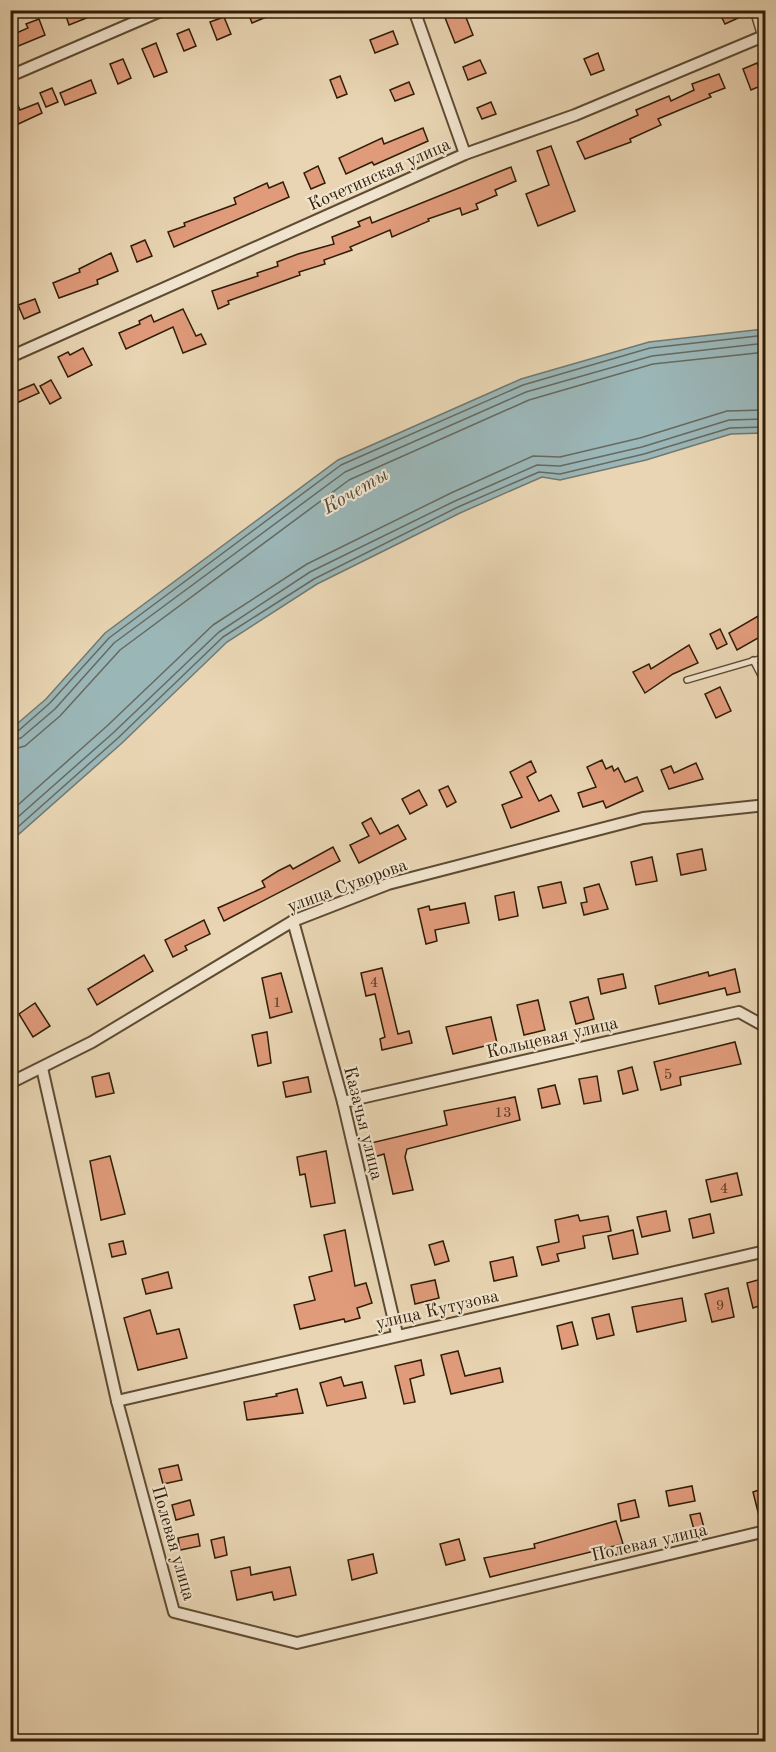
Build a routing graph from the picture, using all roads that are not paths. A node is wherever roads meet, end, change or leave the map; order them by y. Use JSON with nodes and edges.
{"nodes":[{"id":1,"x":163,"y":10,"type":"edge"},
{"id":2,"x":414,"y":10,"type":"edge"},
{"id":3,"x":753,"y":10,"type":"edge"},
{"id":4,"x":151,"y":13,"type":"edge"},
{"id":5,"x":763,"y":36,"type":"edge"},
{"id":6,"x":10,"y":76,"type":"edge"},
{"id":7,"x":465,"y":154,"type":"junction"},
{"id":8,"x":10,"y":357,"type":"edge"},
{"id":9,"x":765,"y":657,"type":"edge"},
{"id":10,"x":753,"y":660,"type":"junction"},
{"id":11,"x":687,"y":680,"type":"dead end"},
{"id":12,"x":765,"y":685,"type":"edge"},
{"id":13,"x":765,"y":805,"type":"edge"},
{"id":14,"x":293,"y":921,"type":"junction"},
{"id":15,"x":765,"y":1027,"type":"edge"},
{"id":16,"x":42,"y":1068,"type":"junction"},
{"id":17,"x":10,"y":1083,"type":"edge"},
{"id":18,"x":343,"y":1102,"type":"junction"},
{"id":19,"x":765,"y":1251,"type":"edge"},
{"id":20,"x":397,"y":1334,"type":"junction"},
{"id":21,"x":117,"y":1401,"type":"junction"},
{"id":22,"x":765,"y":1531,"type":"edge"}],
"edges":[{"from":1,"to":4,"type":"street"},
{"from":2,"to":7,"type":"street"},
{"from":3,"to":5,"type":"lane"},
{"from":4,"to":6,"type":"street"},
{"from":5,"to":7,"type":"street","name":"Кочетинская улица"},
{"from":7,"to":8,"type":"street","name":"Кочетинская улица"},
{"from":9,"to":10,"type":"lane"},
{"from":10,"to":11,"type":"lane"},
{"from":10,"to":12,"type":"lane"},
{"from":13,"to":14,"type":"street","name":"улица Суворова"},
{"from":14,"to":16,"type":"street","name":"улица Суворова"},
{"from":14,"to":18,"type":"street","name":"Казачья улица"},
{"from":15,"to":18,"type":"street","name":"Кольцевая улица"},
{"from":16,"to":17,"type":"street","name":"улица Суворова"},
{"from":16,"to":21,"type":"street","name":"Полевая улица"},
{"from":18,"to":20,"type":"street","name":"Казачья улица"},
{"from":19,"to":20,"type":"street","name":"улица Кутузова"},
{"from":20,"to":21,"type":"street","name":"улица Кутузова"},
{"from":21,"to":22,"type":"street","name":"Полевая улица"}]}
